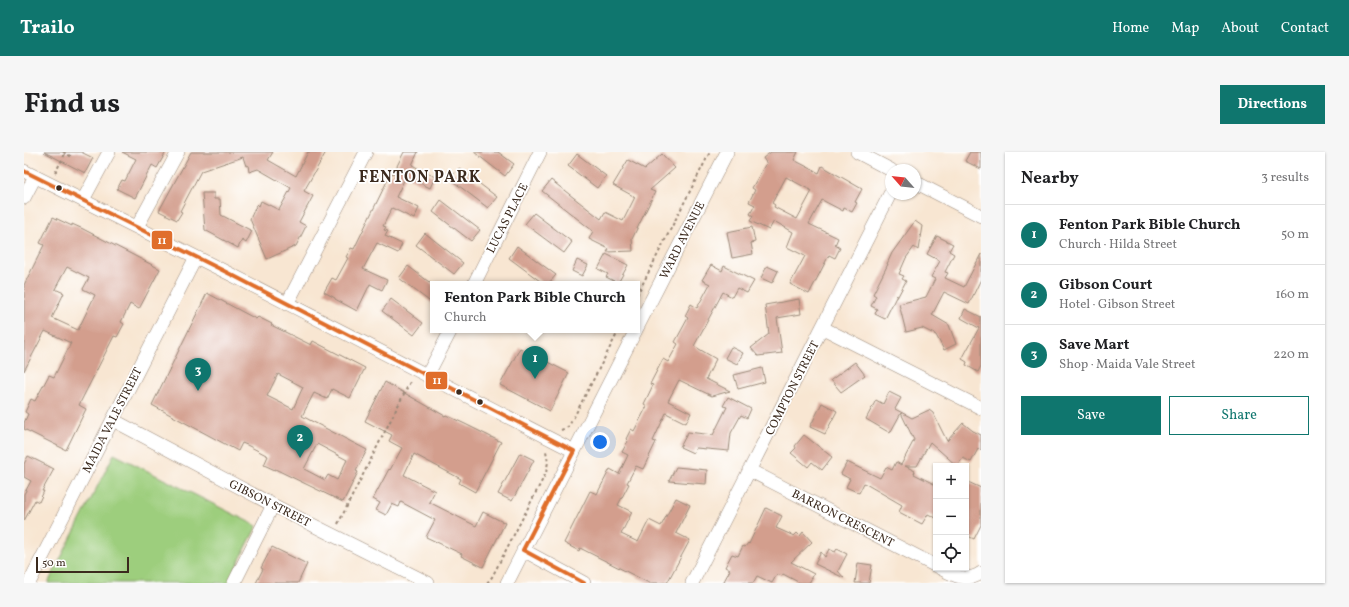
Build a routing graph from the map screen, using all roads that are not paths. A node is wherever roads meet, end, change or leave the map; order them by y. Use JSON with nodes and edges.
{"nodes":[{"id":1,"x":109,"y":152,"type":"edge"},
{"id":2,"x":178,"y":152,"type":"edge"},
{"id":3,"x":366,"y":152,"type":"edge"},
{"id":4,"x":540,"y":152,"type":"edge"},
{"id":5,"x":727,"y":152,"type":"edge"},
{"id":6,"x":857,"y":152,"type":"edge"},
{"id":7,"x":885,"y":167,"type":"edge"},
{"id":8,"x":30,"y":174,"type":"edge"},
{"id":9,"x":921,"y":185,"type":"edge"},
{"id":10,"x":24,"y":198,"type":"edge"},
{"id":11,"x":83,"y":200,"type":"junction"},
{"id":12,"x":887,"y":200,"type":"edge"},
{"id":13,"x":981,"y":216,"type":"edge"},
{"id":14,"x":137,"y":227,"type":"junction"},
{"id":15,"x":196,"y":257,"type":"junction"},
{"id":16,"x":476,"y":281,"type":"edge"},
{"id":17,"x":287,"y":304,"type":"junction"},
{"id":18,"x":640,"y":321,"type":"edge"},
{"id":19,"x":823,"y":328,"type":"junction"},
{"id":20,"x":449,"y":333,"type":"edge"},
{"id":21,"x":634,"y":333,"type":"edge"},
{"id":22,"x":422,"y":373,"type":"junction"},
{"id":23,"x":981,"y":408,"type":"edge"},
{"id":24,"x":113,"y":420,"type":"junction"},
{"id":25,"x":574,"y":451,"type":"junction"},
{"id":26,"x":749,"y":470,"type":"junction"},
{"id":27,"x":273,"y":505,"type":"junction"},
{"id":28,"x":523,"y":550,"type":"junction"},
{"id":29,"x":933,"y":564,"type":"edge"},
{"id":30,"x":946,"y":571,"type":"edge"},
{"id":31,"x":981,"y":573,"type":"edge"},
{"id":32,"x":28,"y":583,"type":"edge"},
{"id":33,"x":234,"y":583,"type":"edge"},
{"id":34,"x":428,"y":583,"type":"edge"},
{"id":35,"x":507,"y":583,"type":"edge"},
{"id":36,"x":584,"y":583,"type":"edge"},
{"id":37,"x":692,"y":583,"type":"edge"}],
"edges":[{"from":1,"to":11,"type":"street"},
{"from":2,"to":14,"type":"street"},
{"from":3,"to":17,"type":"street"},
{"from":4,"to":16,"type":"street","name":"LUCAS PLACE"},
{"from":5,"to":18,"type":"street","name":"WARD AVENUE"},
{"from":6,"to":7,"type":"street"},
{"from":8,"to":10,"type":"street"},
{"from":8,"to":11,"type":"street"},
{"from":9,"to":13,"type":"street"},
{"from":11,"to":14,"type":"street"},
{"from":12,"to":19,"type":"street","name":"COMPTON STREET"},
{"from":14,"to":15,"type":"street"},
{"from":15,"to":17,"type":"street"},
{"from":15,"to":24,"type":"street","name":"MAIDA VALE STREET"},
{"from":17,"to":22,"type":"street"},
{"from":19,"to":23,"type":"street"},
{"from":19,"to":26,"type":"street","name":"COMPTON STREET"},
{"from":20,"to":22,"type":"street"},
{"from":21,"to":25,"type":"street","name":"WARD AVENUE"},
{"from":22,"to":25,"type":"street"},
{"from":24,"to":27,"type":"street","name":"GIBSON STREET"},
{"from":24,"to":32,"type":"street","name":"MAIDA VALE STREET"},
{"from":25,"to":28,"type":"street","name":"WARD AVENUE"},
{"from":26,"to":29,"type":"street","name":"BARRON CRESCENT"},
{"from":26,"to":37,"type":"street","name":"COMPTON STREET"},
{"from":27,"to":33,"type":"street"},
{"from":27,"to":34,"type":"street","name":"GIBSON STREET"},
{"from":28,"to":35,"type":"street","name":"WARD AVENUE"},
{"from":28,"to":36,"type":"street"},
{"from":30,"to":31,"type":"street"}]}
